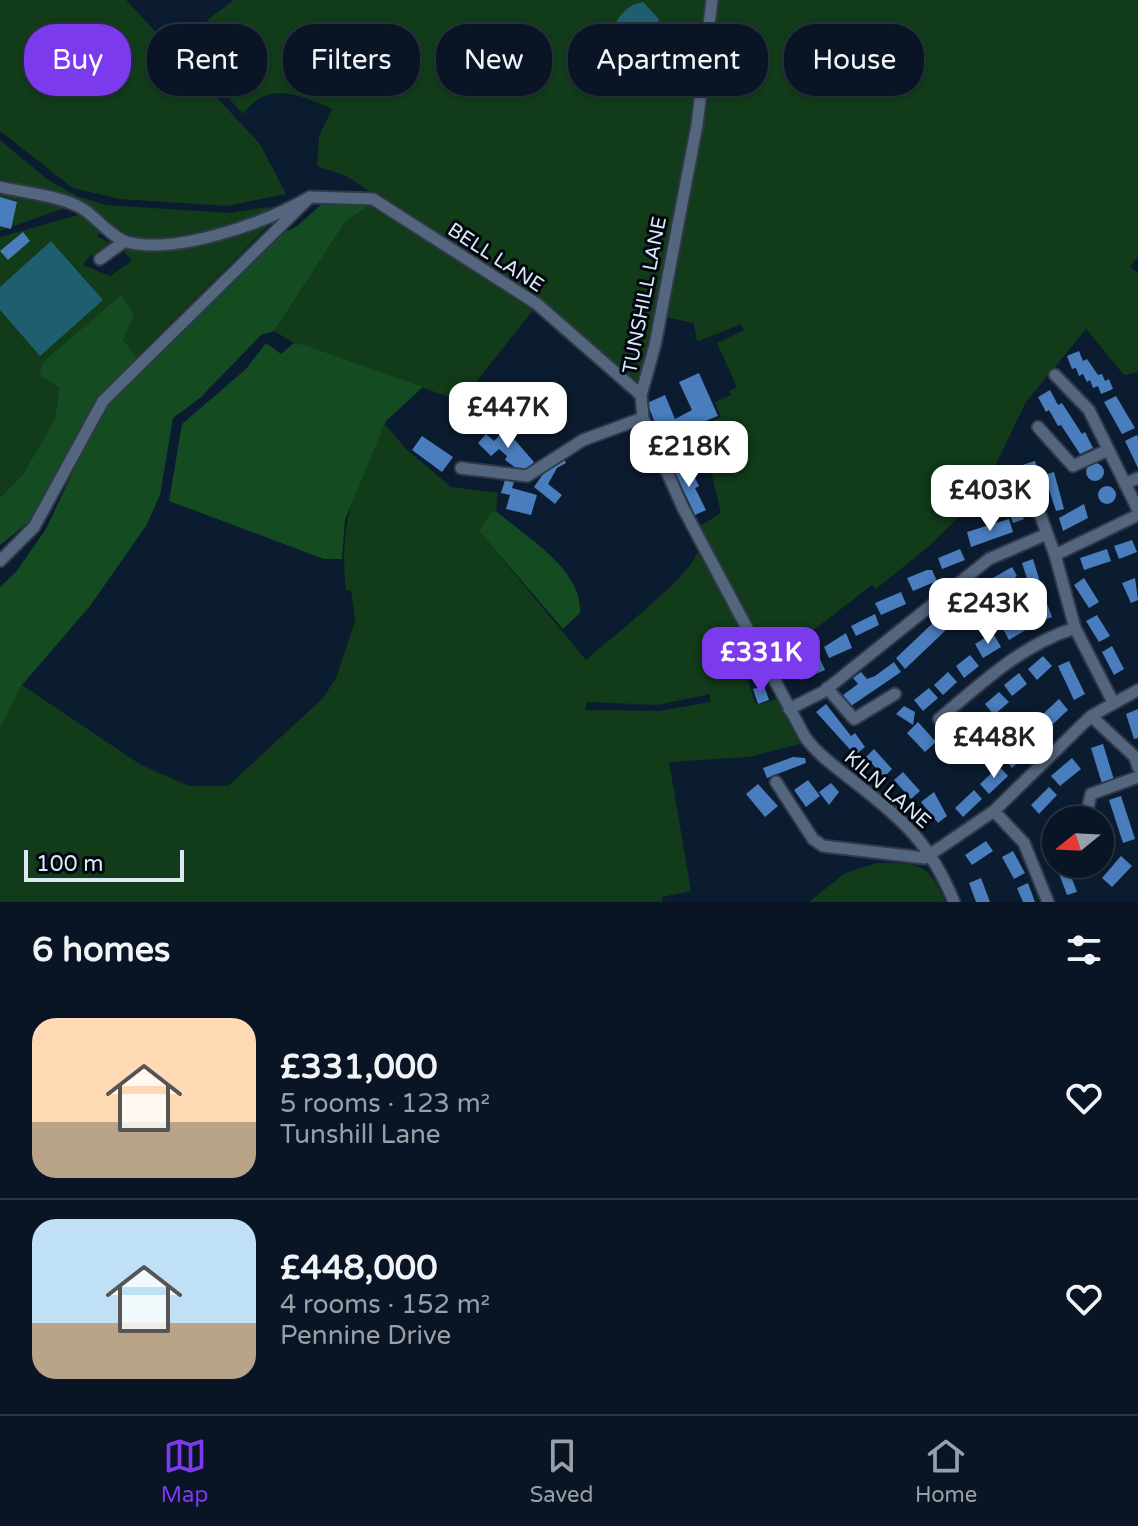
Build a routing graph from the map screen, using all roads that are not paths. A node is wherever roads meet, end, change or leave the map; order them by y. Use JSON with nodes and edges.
{"nodes":[{"id":1,"x":712,"y":0,"type":"edge"},
{"id":2,"x":0,"y":187,"type":"edge"},
{"id":3,"x":310,"y":197,"type":"junction"},
{"id":4,"x":125,"y":241,"type":"junction"},
{"id":5,"x":100,"y":259,"type":"dead end"},
{"id":6,"x":1055,"y":375,"type":"dead end"},
{"id":7,"x":641,"y":395,"type":"junction"},
{"id":8,"x":643,"y":418,"type":"junction"},
{"id":9,"x":1038,"y":427,"type":"dead end"},
{"id":10,"x":1108,"y":450,"type":"junction"},
{"id":11,"x":461,"y":468,"type":"dead end"},
{"id":12,"x":1138,"y":478,"type":"edge"},
{"id":13,"x":1125,"y":484,"type":"junction"},
{"id":14,"x":1032,"y":492,"type":"dead end"},
{"id":15,"x":1138,"y":512,"type":"edge"},
{"id":16,"x":1047,"y":534,"type":"junction"},
{"id":17,"x":1055,"y":555,"type":"junction"},
{"id":18,"x":0,"y":561,"type":"edge"},
{"id":19,"x":1075,"y":628,"type":"junction"},
{"id":20,"x":827,"y":688,"type":"junction"},
{"id":21,"x":1138,"y":690,"type":"edge"},
{"id":22,"x":895,"y":694,"type":"dead end"},
{"id":23,"x":1113,"y":702,"type":"junction"},
{"id":24,"x":789,"y":709,"type":"junction"},
{"id":25,"x":1091,"y":716,"type":"junction"},
{"id":26,"x":939,"y":719,"type":"dead end"},
{"id":27,"x":1138,"y":767,"type":"edge"},
{"id":28,"x":1138,"y":777,"type":"edge"},
{"id":29,"x":776,"y":782,"type":"dead end"},
{"id":30,"x":1088,"y":806,"type":"edge"},
{"id":31,"x":994,"y":811,"type":"junction"},
{"id":32,"x":933,"y":856,"type":"junction"},
{"id":33,"x":954,"y":902,"type":"edge"},
{"id":34,"x":1048,"y":902,"type":"edge"}],
"edges":[{"from":1,"to":7,"type":"street","name":"TUNSHILL LANE"},
{"from":2,"to":4,"type":"street"},
{"from":3,"to":4,"type":"street"},
{"from":3,"to":7,"type":"street","name":"BELL LANE"},
{"from":3,"to":18,"type":"street"},
{"from":4,"to":5,"type":"street"},
{"from":6,"to":10,"type":"street"},
{"from":7,"to":8,"type":"street","name":"TUNSHILL LANE"},
{"from":8,"to":11,"type":"street"},
{"from":8,"to":24,"type":"street","name":"TUNSHILL LANE"},
{"from":9,"to":10,"type":"street"},
{"from":10,"to":13,"type":"street"},
{"from":12,"to":13,"type":"street"},
{"from":13,"to":15,"type":"street"},
{"from":14,"to":16,"type":"street"},
{"from":15,"to":17,"type":"street"},
{"from":16,"to":17,"type":"street"},
{"from":16,"to":20,"type":"street"},
{"from":17,"to":19,"type":"street"},
{"from":19,"to":23,"type":"street"},
{"from":19,"to":26,"type":"street"},
{"from":20,"to":22,"type":"street"},
{"from":20,"to":24,"type":"street"},
{"from":21,"to":23,"type":"street"},
{"from":23,"to":25,"type":"street"},
{"from":24,"to":32,"type":"street","name":"KILN LANE"},
{"from":25,"to":27,"type":"street"},
{"from":25,"to":31,"type":"street"},
{"from":28,"to":30,"type":"street"},
{"from":29,"to":32,"type":"street"},
{"from":31,"to":32,"type":"street"},
{"from":31,"to":34,"type":"street"},
{"from":32,"to":33,"type":"street","name":"KILN LANE"}]}
